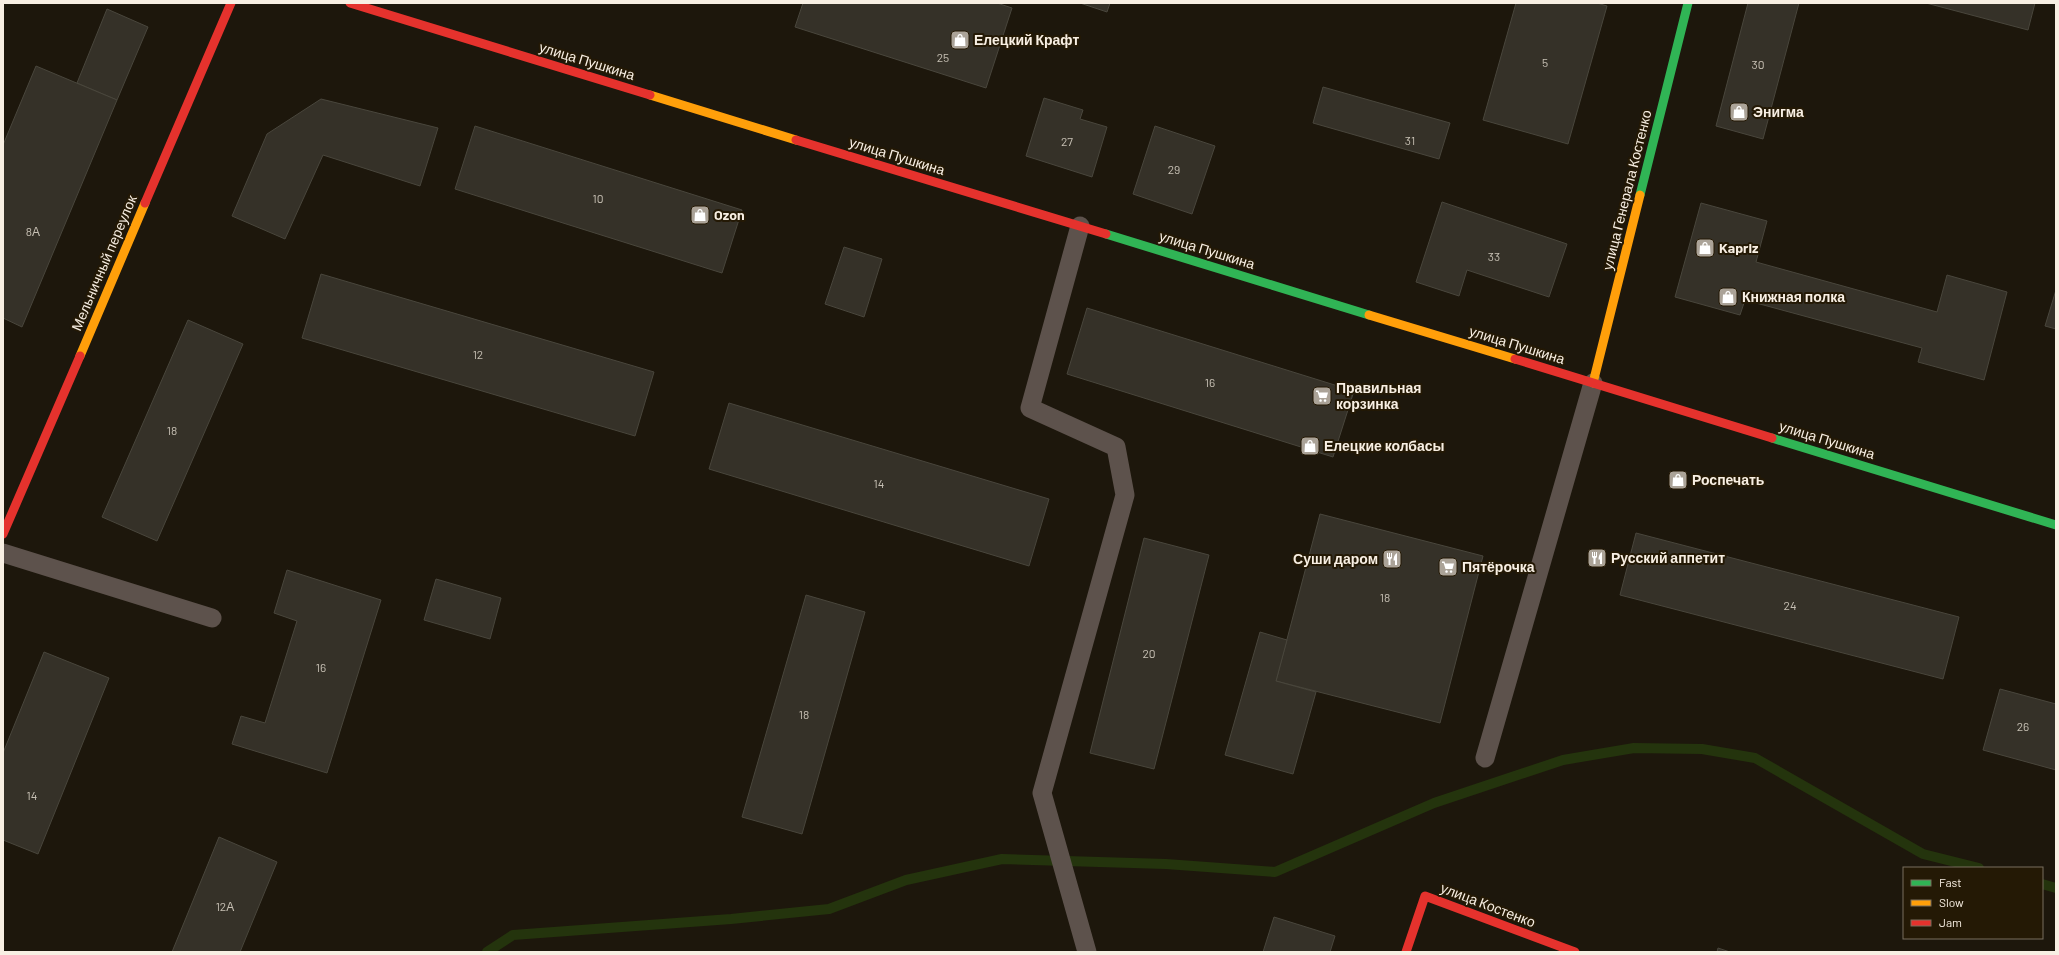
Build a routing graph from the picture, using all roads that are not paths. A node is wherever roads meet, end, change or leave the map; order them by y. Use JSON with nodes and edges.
{"nodes":[{"id":1,"x":231,"y":3,"type":"edge"},
{"id":2,"x":350,"y":3,"type":"edge"},
{"id":3,"x":1688,"y":3,"type":"edge"},
{"id":4,"x":1080,"y":226,"type":"junction"},
{"id":5,"x":1593,"y":383,"type":"junction"},
{"id":6,"x":2056,"y":525,"type":"edge"},
{"id":7,"x":3,"y":534,"type":"edge"},
{"id":8,"x":3,"y":553,"type":"edge"},
{"id":9,"x":212,"y":618,"type":"dead end"},
{"id":10,"x":1485,"y":758,"type":"dead end"},
{"id":11,"x":1087,"y":952,"type":"edge"},
{"id":12,"x":1406,"y":952,"type":"edge"},
{"id":13,"x":1575,"y":952,"type":"edge"}],
"edges":[{"from":1,"to":7,"type":"street","name":"Мельничный переулок"},
{"from":2,"to":4,"type":"street","name":"улица Пушкина"},
{"from":3,"to":5,"type":"street","name":"улица Генерала Костенко"},
{"from":4,"to":5,"type":"street","name":"улица Пушкина"},
{"from":4,"to":11,"type":"lane"},
{"from":5,"to":6,"type":"street","name":"улица Пушкина"},
{"from":5,"to":10,"type":"lane"},
{"from":8,"to":9,"type":"lane"},
{"from":12,"to":13,"type":"street","name":"улица Костенко"}]}
